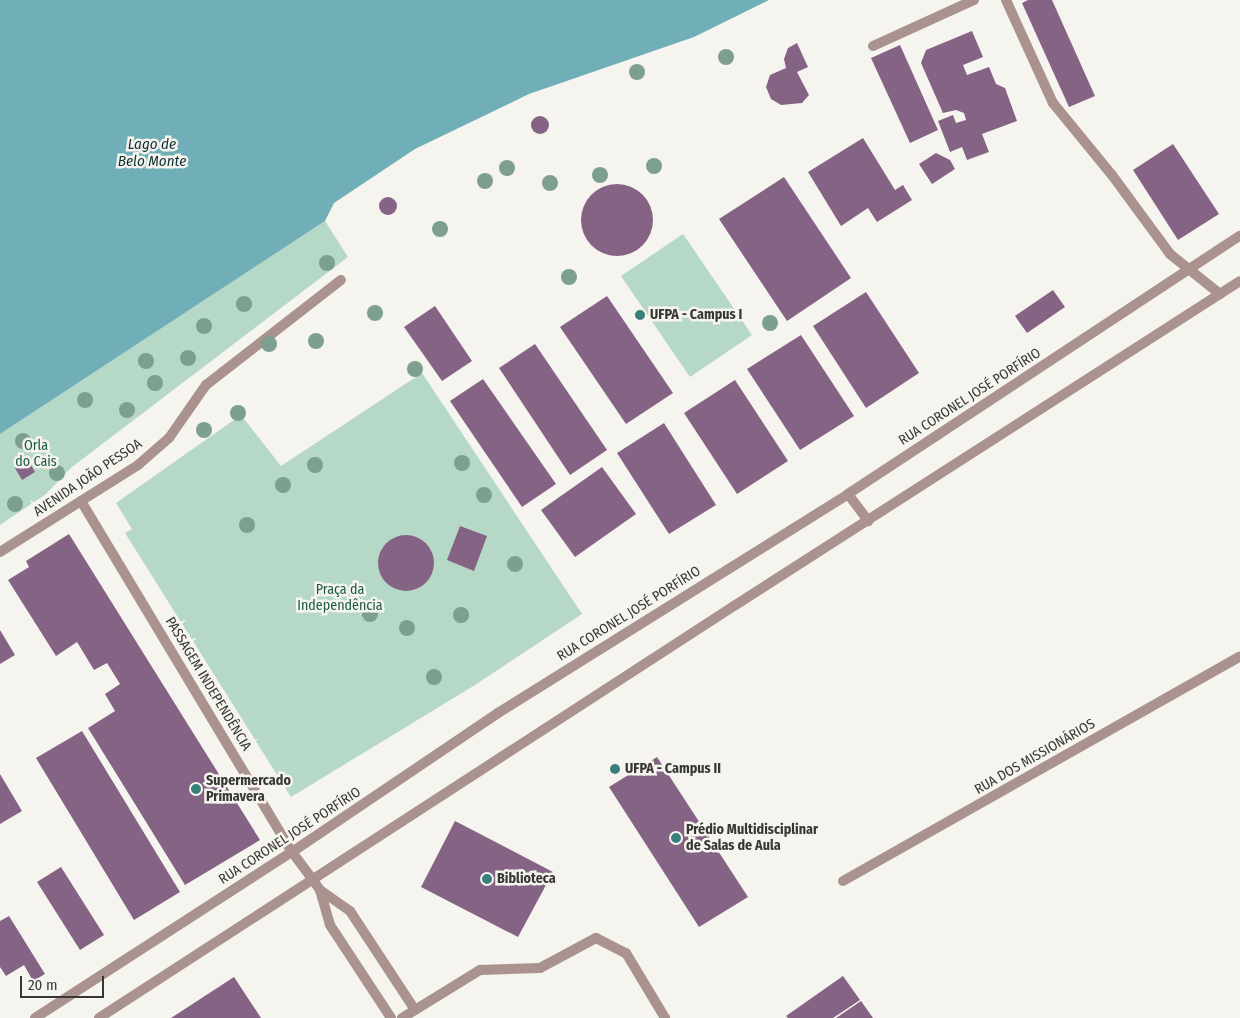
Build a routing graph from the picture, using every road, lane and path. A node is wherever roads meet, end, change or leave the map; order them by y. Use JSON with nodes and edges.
{"nodes":[{"id":1,"x":974,"y":0,"type":"edge"},
{"id":2,"x":1006,"y":0,"type":"edge"},
{"id":3,"x":873,"y":46,"type":"dead end"},
{"id":4,"x":1240,"y":236,"type":"edge"},
{"id":5,"x":1188,"y":269,"type":"junction"},
{"id":6,"x":341,"y":280,"type":"dead end"},
{"id":7,"x":1240,"y":282,"type":"edge"},
{"id":8,"x":1220,"y":294,"type":"junction"},
{"id":9,"x":848,"y":494,"type":"junction"},
{"id":10,"x":81,"y":501,"type":"junction"},
{"id":11,"x":868,"y":521,"type":"junction"},
{"id":12,"x":0,"y":552,"type":"edge"},
{"id":13,"x":1240,"y":656,"type":"edge"},
{"id":14,"x":292,"y":852,"type":"junction"},
{"id":15,"x":313,"y":880,"type":"junction"},
{"id":16,"x":843,"y":881,"type":"dead end"},
{"id":17,"x":320,"y":890,"type":"junction"},
{"id":18,"x":415,"y":1010,"type":"junction"},
{"id":19,"x":34,"y":1018,"type":"edge"},
{"id":20,"x":99,"y":1018,"type":"edge"},
{"id":21,"x":391,"y":1018,"type":"edge"},
{"id":22,"x":402,"y":1018,"type":"edge"},
{"id":23,"x":665,"y":1018,"type":"edge"}],
"edges":[{"from":1,"to":3,"type":"street"},
{"from":2,"to":5,"type":"street"},
{"from":4,"to":5,"type":"street","name":"RUA CORONEL JOSÉ PORFÍRIO"},
{"from":5,"to":8,"type":"street"},
{"from":5,"to":9,"type":"street","name":"RUA CORONEL JOSÉ PORFÍRIO"},
{"from":6,"to":10,"type":"street","name":"AVENIDA JOÃO PESSOA"},
{"from":7,"to":8,"type":"street"},
{"from":8,"to":11,"type":"street"},
{"from":9,"to":11,"type":"street"},
{"from":9,"to":14,"type":"street","name":"RUA CORONEL JOSÉ PORFÍRIO"},
{"from":10,"to":12,"type":"street","name":"AVENIDA JOÃO PESSOA"},
{"from":10,"to":14,"type":"street","name":"PASSAGEM INDEPENDÊNCIA"},
{"from":11,"to":15,"type":"street"},
{"from":13,"to":16,"type":"street","name":"RUA DOS MISSIONÁRIOS"},
{"from":14,"to":15,"type":"street","name":"PASSAGEM INDEPENDÊNCIA"},
{"from":14,"to":19,"type":"street","name":"RUA CORONEL JOSÉ PORFÍRIO"},
{"from":15,"to":17,"type":"street","name":"PASSAGEM INDEPENDÊNCIA"},
{"from":15,"to":20,"type":"street"},
{"from":17,"to":18,"type":"street"},
{"from":17,"to":21,"type":"street"},
{"from":18,"to":22,"type":"street"},
{"from":18,"to":23,"type":"street"}]}
